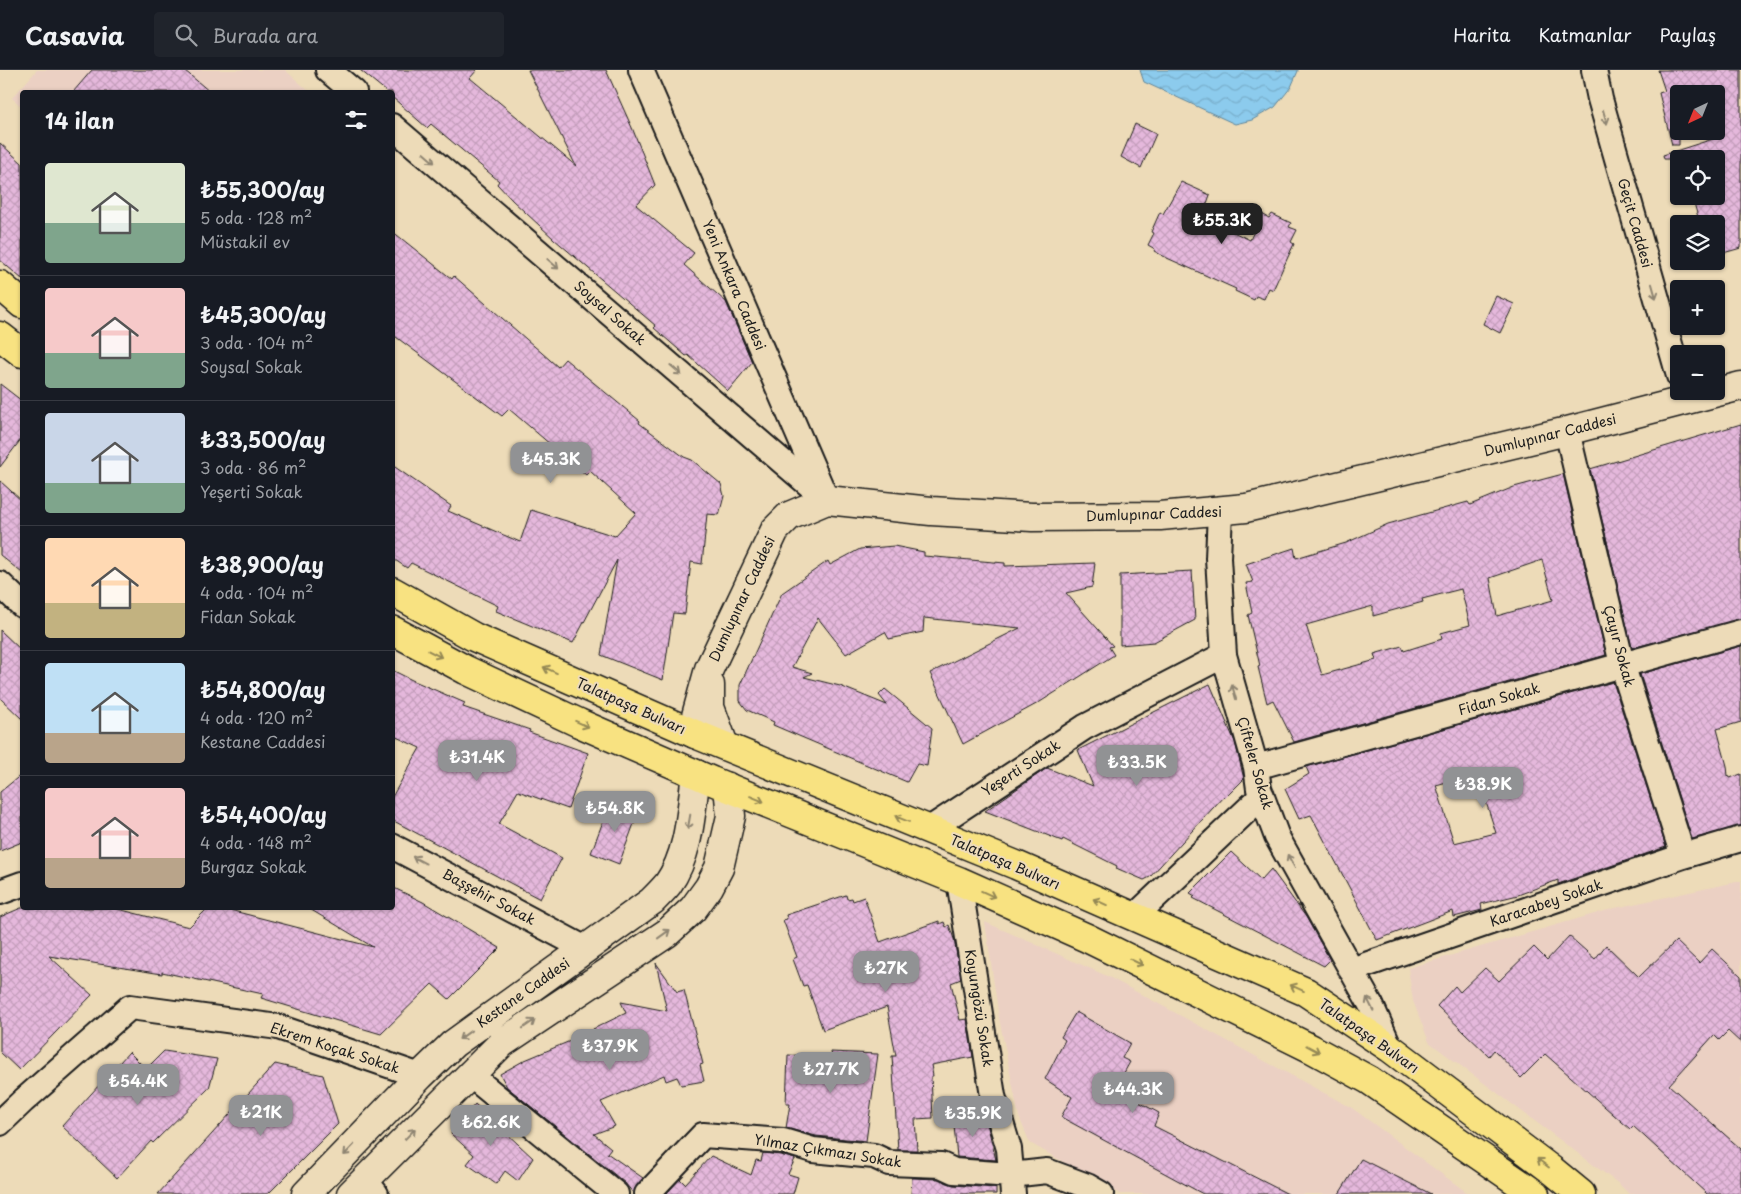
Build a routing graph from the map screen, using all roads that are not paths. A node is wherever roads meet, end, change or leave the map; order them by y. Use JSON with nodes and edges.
{"nodes":[{"id":1,"x":328,"y":70,"type":"edge"},
{"id":2,"x":641,"y":70,"type":"edge"},
{"id":3,"x":1594,"y":70,"type":"edge"},
{"id":4,"x":352,"y":90,"type":"edge"},
{"id":5,"x":395,"y":129,"type":"edge"},
{"id":6,"x":0,"y":285,"type":"edge"},
{"id":7,"x":20,"y":302,"type":"edge"},
{"id":8,"x":0,"y":336,"type":"edge"},
{"id":9,"x":1670,"y":347,"type":"edge"},
{"id":10,"x":20,"y":351,"type":"edge"},
{"id":11,"x":1741,"y":386,"type":"edge"},
{"id":12,"x":1725,"y":387,"type":"edge"},
{"id":13,"x":1670,"y":393,"type":"edge"},
{"id":14,"x":1567,"y":431,"type":"junction"},
{"id":15,"x":827,"y":500,"type":"junction"},
{"id":16,"x":1220,"y":512,"type":"junction"},
{"id":17,"x":1,"y":588,"type":"edge"},
{"id":18,"x":395,"y":593,"type":"edge"},
{"id":19,"x":20,"y":603,"type":"edge"},
{"id":20,"x":395,"y":632,"type":"edge"},
{"id":21,"x":1741,"y":632,"type":"edge"},
{"id":22,"x":1224,"y":655,"type":"junction"},
{"id":23,"x":1622,"y":664,"type":"junction"},
{"id":24,"x":710,"y":669,"type":"junction"},
{"id":25,"x":695,"y":734,"type":"junction"},
{"id":26,"x":724,"y":745,"type":"junction"},
{"id":27,"x":1256,"y":767,"type":"junction"},
{"id":28,"x":696,"y":774,"type":"junction"},
{"id":29,"x":728,"y":787,"type":"junction"},
{"id":30,"x":1262,"y":796,"type":"junction"},
{"id":31,"x":928,"y":830,"type":"junction"},
{"id":32,"x":1741,"y":839,"type":"edge"},
{"id":33,"x":395,"y":848,"type":"edge"},
{"id":34,"x":1683,"y":856,"type":"junction"},
{"id":35,"x":959,"y":881,"type":"junction"},
{"id":36,"x":20,"y":885,"type":"edge"},
{"id":37,"x":0,"y":892,"type":"edge"},
{"id":38,"x":1134,"y":917,"type":"junction"},
{"id":39,"x":586,"y":949,"type":"junction"},
{"id":40,"x":1351,"y":970,"type":"junction"},
{"id":41,"x":1390,"y":1048,"type":"junction"},
{"id":42,"x":469,"y":1074,"type":"junction"},
{"id":43,"x":420,"y":1076,"type":"junction"},
{"id":44,"x":0,"y":1123,"type":"edge"},
{"id":45,"x":1012,"y":1185,"type":"edge"},
{"id":46,"x":364,"y":1189,"type":"edge"},
{"id":47,"x":306,"y":1194,"type":"edge"},
{"id":48,"x":616,"y":1194,"type":"edge"},
{"id":49,"x":647,"y":1194,"type":"edge"},
{"id":50,"x":1101,"y":1194,"type":"edge"},
{"id":51,"x":1535,"y":1194,"type":"edge"},
{"id":52,"x":1581,"y":1194,"type":"edge"}],
"edges":[{"from":1,"to":4,"type":"street"},
{"from":2,"to":15,"type":"street","name":"Yeni Ankara Caddesi"},
{"from":3,"to":9,"type":"street","name":"Geçit Caddesi","one_way":true},
{"from":5,"to":15,"type":"street","name":"Soysal Sokak","one_way":true},
{"from":6,"to":7,"type":"main road"},
{"from":8,"to":10,"type":"main road"},
{"from":11,"to":12,"type":"main road","name":"Dumlupınar Caddesi"},
{"from":13,"to":14,"type":"main road","name":"Dumlupınar Caddesi"},
{"from":14,"to":16,"type":"main road","name":"Dumlupınar Caddesi"},
{"from":14,"to":23,"type":"street","name":"Çayır Sokak"},
{"from":15,"to":16,"type":"main road","name":"Dumlupınar Caddesi"},
{"from":15,"to":24,"type":"main road","name":"Dumlupınar Caddesi"},
{"from":16,"to":22,"type":"street","name":"Çifteler Sokak"},
{"from":17,"to":19,"type":"street"},
{"from":25,"to":18,"type":"main road","name":"Talatpaşa Bulvarı","one_way":true},
{"from":20,"to":28,"type":"main road","one_way":true},
{"from":21,"to":23,"type":"street","name":"Fidan Sokak"},
{"from":27,"to":22,"type":"street","name":"Çifteler Sokak","one_way":true},
{"from":22,"to":31,"type":"street","name":"Yeşerti Sokak"},
{"from":23,"to":27,"type":"street","name":"Fidan Sokak"},
{"from":23,"to":34,"type":"street","name":"Çayır Sokak"},
{"from":24,"to":25,"type":"main road","name":"Dumlupınar Caddesi"},
{"from":24,"to":26,"type":"main road","name":"Dumlupınar Caddesi"},
{"from":25,"to":26,"type":"main road","name":"Talatpaşa Bulvarı"},
{"from":25,"to":28,"type":"main road"},
{"from":26,"to":29,"type":"main road"},
{"from":31,"to":26,"type":"main road","name":"Talatpaşa Bulvarı","one_way":true},
{"from":27,"to":30,"type":"street","name":"Çifteler Sokak"},
{"from":28,"to":29,"type":"main road"},
{"from":28,"to":39,"type":"main road","name":"Kestane Caddesi","one_way":true},
{"from":29,"to":35,"type":"main road","one_way":true},
{"from":42,"to":29,"type":"main road","name":"Kestane Caddesi","one_way":true},
{"from":30,"to":38,"type":"street"},
{"from":40,"to":30,"type":"street","name":"Çifteler Sokak","one_way":true},
{"from":38,"to":31,"type":"main road","name":"Talatpaşa Bulvarı","one_way":true},
{"from":32,"to":34,"type":"street","name":"Karacabey Sokak"},
{"from":39,"to":33,"type":"street","name":"Başşehir Sokak","one_way":true},
{"from":34,"to":40,"type":"street","name":"Karacabey Sokak"},
{"from":35,"to":45,"type":"street","name":"Koyungözü Sokak"},
{"from":35,"to":51,"type":"main road","one_way":true},
{"from":36,"to":37,"type":"street"},
{"from":41,"to":38,"type":"main road","name":"Talatpaşa Bulvarı","one_way":true},
{"from":39,"to":43,"type":"main road","name":"Kestane Caddesi","one_way":true},
{"from":41,"to":40,"type":"street","name":"Çifteler Sokak","one_way":true},
{"from":52,"to":41,"type":"main road","name":"Talatpaşa Bulvarı","one_way":true},
{"from":46,"to":42,"type":"main road","name":"Kestane Caddesi","one_way":true},
{"from":42,"to":48,"type":"street"},
{"from":43,"to":44,"type":"street","name":"Ekrem Koçak Sokak"},
{"from":43,"to":47,"type":"main road","name":"Kestane Caddesi","one_way":true},
{"from":45,"to":49,"type":"street","name":"Yılmaz Çıkmazı Sokak"},
{"from":45,"to":50,"type":"street","name":"Yılmaz Çıkmazı Sokak"}]}
